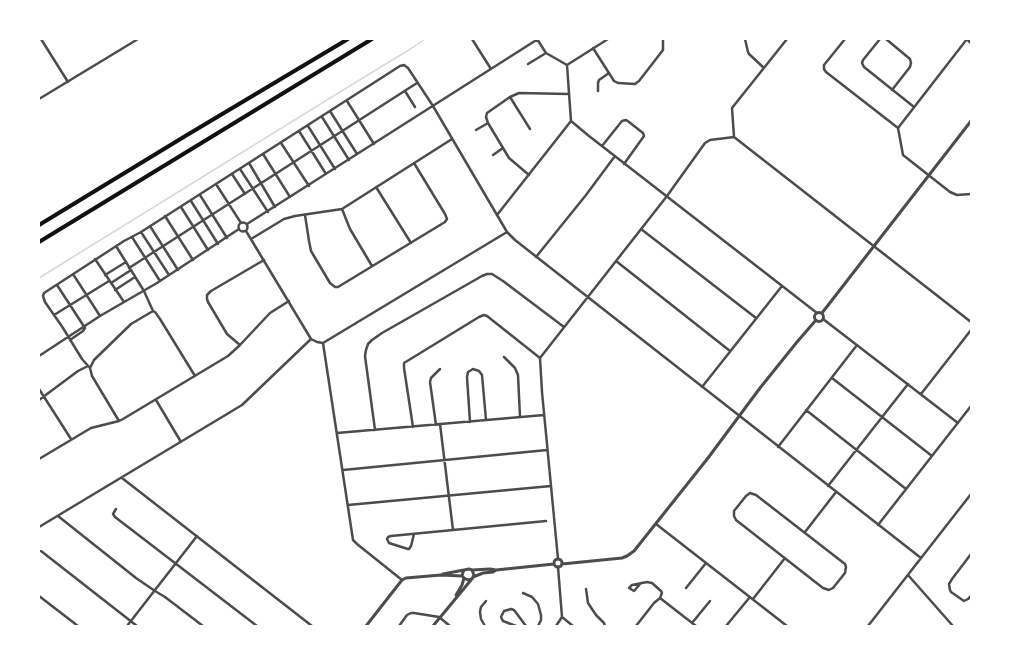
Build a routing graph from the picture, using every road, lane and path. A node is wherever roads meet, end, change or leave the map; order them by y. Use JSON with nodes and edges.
{"nodes":[{"id":1,"x":42,"y":39,"type":"edge"},
{"id":2,"x":138,"y":39,"type":"edge"},
{"id":3,"x":348,"y":39,"type":"edge"},
{"id":4,"x":372,"y":39,"type":"edge"},
{"id":5,"x":472,"y":39,"type":"edge"},
{"id":6,"x":538,"y":39,"type":"edge"},
{"id":7,"x":608,"y":39,"type":"edge"},
{"id":8,"x":663,"y":39,"type":"edge"},
{"id":9,"x":745,"y":39,"type":"edge"},
{"id":10,"x":787,"y":39,"type":"edge"},
{"id":11,"x":845,"y":39,"type":"edge"},
{"id":12,"x":880,"y":39,"type":"edge"},
{"id":13,"x":886,"y":39,"type":"edge"},
{"id":14,"x":967,"y":39,"type":"edge"},
{"id":15,"x":971,"y":42,"type":"edge"},
{"id":16,"x":593,"y":48,"type":"junction"},
{"id":17,"x":546,"y":53,"type":"junction"},
{"id":18,"x":528,"y":64,"type":"dead end"},
{"id":19,"x":567,"y":65,"type":"junction"},
{"id":20,"x":764,"y":68,"type":"junction"},
{"id":21,"x":491,"y":69,"type":"junction"},
{"id":22,"x":609,"y":73,"type":"junction"},
{"id":23,"x":68,"y":82,"type":"junction"},
{"id":24,"x":417,"y":83,"type":"junction"},
{"id":25,"x":892,"y":90,"type":"junction"},
{"id":26,"x":406,"y":91,"type":"junction"},
{"id":27,"x":598,"y":91,"type":"dead end"},
{"id":28,"x":569,"y":94,"type":"junction"},
{"id":29,"x":510,"y":97,"type":"junction"},
{"id":30,"x":39,"y":99,"type":"edge"},
{"id":31,"x":347,"y":101,"type":"junction"},
{"id":32,"x":433,"y":106,"type":"junction"},
{"id":33,"x":416,"y":107,"type":"dead end"},
{"id":34,"x":914,"y":107,"type":"junction"},
{"id":35,"x":330,"y":111,"type":"junction"},
{"id":36,"x":322,"y":117,"type":"junction"},
{"id":37,"x":359,"y":121,"type":"junction"},
{"id":38,"x":571,"y":121,"type":"junction"},
{"id":39,"x":971,"y":121,"type":"edge"},
{"id":40,"x":488,"y":123,"type":"junction"},
{"id":41,"x":308,"y":126,"type":"junction"},
{"id":42,"x":898,"y":128,"type":"junction"},
{"id":43,"x":530,"y":129,"type":"dead end"},
{"id":44,"x":476,"y":130,"type":"dead end"},
{"id":45,"x":299,"y":131,"type":"junction"},
{"id":46,"x":343,"y":131,"type":"junction"},
{"id":47,"x":334,"y":137,"type":"junction"},
{"id":48,"x":734,"y":137,"type":"junction"},
{"id":49,"x":452,"y":139,"type":"junction"},
{"id":50,"x":281,"y":143,"type":"junction"},
{"id":51,"x":374,"y":144,"type":"junction"},
{"id":52,"x":320,"y":146,"type":"junction"},
{"id":53,"x":602,"y":146,"type":"junction"},
{"id":54,"x":504,"y":148,"type":"junction"},
{"id":55,"x":312,"y":151,"type":"junction"},
{"id":56,"x":263,"y":154,"type":"junction"},
{"id":57,"x":358,"y":154,"type":"junction"},
{"id":58,"x":493,"y":155,"type":"dead end"},
{"id":59,"x":615,"y":156,"type":"junction"},
{"id":60,"x":349,"y":160,"type":"junction"},
{"id":61,"x":249,"y":163,"type":"junction"},
{"id":62,"x":294,"y":163,"type":"junction"},
{"id":63,"x":414,"y":163,"type":"junction"},
{"id":64,"x":624,"y":164,"type":"junction"},
{"id":65,"x":240,"y":169,"type":"junction"},
{"id":66,"x":335,"y":169,"type":"junction"},
{"id":67,"x":232,"y":174,"type":"junction"},
{"id":68,"x":276,"y":174,"type":"junction"},
{"id":69,"x":326,"y":174,"type":"junction"},
{"id":70,"x":529,"y":175,"type":"junction"},
{"id":71,"x":929,"y":176,"type":"junction"},
{"id":72,"x":216,"y":184,"type":"junction"},
{"id":73,"x":261,"y":184,"type":"junction"},
{"id":74,"x":309,"y":186,"type":"junction"},
{"id":75,"x":376,"y":188,"type":"junction"},
{"id":76,"x":253,"y":189,"type":"junction"},
{"id":77,"x":245,"y":194,"type":"junction"},
{"id":78,"x":971,"y":194,"type":"edge"},
{"id":79,"x":200,"y":195,"type":"junction"},
{"id":80,"x":667,"y":196,"type":"junction"},
{"id":81,"x":290,"y":198,"type":"junction"},
{"id":82,"x":190,"y":201,"type":"junction"},
{"id":83,"x":229,"y":204,"type":"junction"},
{"id":84,"x":181,"y":207,"type":"junction"},
{"id":85,"x":276,"y":207,"type":"junction"},
{"id":86,"x":342,"y":209,"type":"junction"},
{"id":87,"x":268,"y":212,"type":"junction"},
{"id":88,"x":212,"y":215,"type":"junction"},
{"id":89,"x":305,"y":215,"type":"junction"},
{"id":90,"x":497,"y":215,"type":"junction"},
{"id":91,"x":165,"y":216,"type":"junction"},
{"id":92,"x":203,"y":221,"type":"junction"},
{"id":93,"x":241,"y":223,"type":"junction"},
{"id":94,"x":247,"y":224,"type":"junction"},
{"id":95,"x":39,"y":225,"type":"edge"},
{"id":96,"x":150,"y":226,"type":"junction"},
{"id":97,"x":194,"y":227,"type":"junction"},
{"id":98,"x":239,"y":229,"type":"junction"},
{"id":99,"x":641,"y":229,"type":"junction"},
{"id":100,"x":246,"y":230,"type":"junction"},
{"id":101,"x":142,"y":232,"type":"junction"},
{"id":102,"x":507,"y":232,"type":"junction"},
{"id":103,"x":132,"y":237,"type":"junction"},
{"id":104,"x":178,"y":237,"type":"junction"},
{"id":105,"x":227,"y":238,"type":"junction"},
{"id":106,"x":251,"y":239,"type":"junction"},
{"id":107,"x":39,"y":242,"type":"edge"},
{"id":108,"x":411,"y":243,"type":"junction"},
{"id":109,"x":218,"y":244,"type":"junction"},
{"id":110,"x":116,"y":246,"type":"junction"},
{"id":111,"x":874,"y":246,"type":"junction"},
{"id":112,"x":163,"y":247,"type":"junction"},
{"id":113,"x":208,"y":250,"type":"junction"},
{"id":114,"x":154,"y":252,"type":"junction"},
{"id":115,"x":536,"y":257,"type":"junction"},
{"id":116,"x":145,"y":258,"type":"junction"},
{"id":117,"x":95,"y":259,"type":"junction"},
{"id":118,"x":193,"y":260,"type":"junction"},
{"id":119,"x":264,"y":260,"type":"junction"},
{"id":120,"x":616,"y":261,"type":"junction"},
{"id":121,"x":126,"y":262,"type":"junction"},
{"id":122,"x":372,"y":266,"type":"junction"},
{"id":123,"x":130,"y":269,"type":"junction"},
{"id":124,"x":178,"y":270,"type":"junction"},
{"id":125,"x":73,"y":274,"type":"junction"},
{"id":126,"x":105,"y":275,"type":"junction"},
{"id":127,"x":169,"y":275,"type":"junction"},
{"id":128,"x":135,"y":277,"type":"junction"},
{"id":129,"x":160,"y":281,"type":"junction"},
{"id":130,"x":110,"y":282,"type":"junction"},
{"id":131,"x":57,"y":285,"type":"junction"},
{"id":132,"x":782,"y":286,"type":"junction"},
{"id":133,"x":115,"y":290,"type":"junction"},
{"id":134,"x":144,"y":291,"type":"junction"},
{"id":135,"x":87,"y":295,"type":"junction"},
{"id":136,"x":587,"y":298,"type":"junction"},
{"id":137,"x":289,"y":301,"type":"junction"},
{"id":138,"x":124,"y":302,"type":"junction"},
{"id":139,"x":70,"y":305,"type":"junction"},
{"id":140,"x":153,"y":311,"type":"junction"},
{"id":141,"x":817,"y":313,"type":"junction"},
{"id":142,"x":822,"y":313,"type":"junction"},
{"id":143,"x":54,"y":315,"type":"junction"},
{"id":144,"x":100,"y":316,"type":"junction"},
{"id":145,"x":756,"y":318,"type":"junction"},
{"id":146,"x":824,"y":319,"type":"junction"},
{"id":147,"x":816,"y":320,"type":"junction"},
{"id":148,"x":971,"y":322,"type":"edge"},
{"id":149,"x":85,"y":326,"type":"junction"},
{"id":150,"x":564,"y":327,"type":"junction"},
{"id":151,"x":971,"y":330,"type":"edge"},
{"id":152,"x":69,"y":338,"type":"junction"},
{"id":153,"x":311,"y":339,"type":"junction"},
{"id":154,"x":323,"y":343,"type":"junction"},
{"id":155,"x":240,"y":345,"type":"junction"},
{"id":156,"x":857,"y":345,"type":"junction"},
{"id":157,"x":730,"y":351,"type":"junction"},
{"id":158,"x":39,"y":356,"type":"edge"},
{"id":159,"x":504,"y":357,"type":"dead end"},
{"id":160,"x":540,"y":358,"type":"junction"},
{"id":161,"x":89,"y":367,"type":"junction"},
{"id":162,"x":440,"y":369,"type":"dead end"},
{"id":163,"x":195,"y":376,"type":"junction"},
{"id":164,"x":832,"y":378,"type":"junction"},
{"id":165,"x":908,"y":384,"type":"junction"},
{"id":166,"x":702,"y":387,"type":"junction"},
{"id":167,"x":39,"y":389,"type":"edge"},
{"id":168,"x":921,"y":394,"type":"junction"},
{"id":169,"x":44,"y":396,"type":"junction"},
{"id":170,"x":39,"y":400,"type":"edge"},
{"id":171,"x":156,"y":400,"type":"junction"},
{"id":172,"x":971,"y":406,"type":"edge"},
{"id":173,"x":806,"y":410,"type":"junction"},
{"id":174,"x":544,"y":415,"type":"junction"},
{"id":175,"x":739,"y":416,"type":"junction"},
{"id":176,"x":520,"y":417,"type":"junction"},
{"id":177,"x":882,"y":417,"type":"junction"},
{"id":178,"x":486,"y":420,"type":"junction"},
{"id":179,"x":119,"y":421,"type":"junction"},
{"id":180,"x":470,"y":422,"type":"junction"},
{"id":181,"x":958,"y":423,"type":"junction"},
{"id":182,"x":440,"y":424,"type":"junction"},
{"id":183,"x":436,"y":425,"type":"junction"},
{"id":184,"x":413,"y":427,"type":"junction"},
{"id":185,"x":375,"y":430,"type":"junction"},
{"id":186,"x":337,"y":433,"type":"junction"},
{"id":187,"x":71,"y":439,"type":"junction"},
{"id":188,"x":181,"y":442,"type":"junction"},
{"id":189,"x":778,"y":447,"type":"junction"},
{"id":190,"x":547,"y":450,"type":"junction"},
{"id":191,"x":856,"y":450,"type":"junction"},
{"id":192,"x":932,"y":456,"type":"junction"},
{"id":193,"x":39,"y":459,"type":"edge"},
{"id":194,"x":445,"y":460,"type":"junction"},
{"id":195,"x":343,"y":470,"type":"junction"},
{"id":196,"x":122,"y":478,"type":"junction"},
{"id":197,"x":551,"y":486,"type":"junction"},
{"id":198,"x":828,"y":486,"type":"junction"},
{"id":199,"x":906,"y":489,"type":"junction"},
{"id":200,"x":836,"y":492,"type":"junction"},
{"id":201,"x":971,"y":494,"type":"edge"},
{"id":202,"x":449,"y":496,"type":"junction"},
{"id":203,"x":348,"y":505,"type":"junction"},
{"id":204,"x":116,"y":509,"type":"dead end"},
{"id":205,"x":58,"y":516,"type":"junction"},
{"id":206,"x":546,"y":521,"type":"dead end"},
{"id":207,"x":656,"y":524,"type":"junction"},
{"id":208,"x":878,"y":525,"type":"junction"},
{"id":209,"x":39,"y":527,"type":"edge"},
{"id":210,"x":453,"y":530,"type":"junction"},
{"id":211,"x":805,"y":532,"type":"junction"},
{"id":212,"x":414,"y":534,"type":"junction"},
{"id":213,"x":197,"y":536,"type":"junction"},
{"id":214,"x":41,"y":551,"type":"dead end"},
{"id":215,"x":971,"y":554,"type":"edge"},
{"id":216,"x":785,"y":558,"type":"junction"},
{"id":217,"x":921,"y":558,"type":"junction"},
{"id":218,"x":558,"y":559,"type":"junction"},
{"id":219,"x":706,"y":563,"type":"junction"},
{"id":220,"x":176,"y":564,"type":"junction"},
{"id":221,"x":554,"y":564,"type":"junction"},
{"id":222,"x":562,"y":564,"type":"junction"},
{"id":223,"x":558,"y":567,"type":"junction"},
{"id":224,"x":464,"y":570,"type":"junction"},
{"id":225,"x":472,"y":570,"type":"junction"},
{"id":226,"x":496,"y":570,"type":"junction"},
{"id":227,"x":441,"y":575,"type":"junction"},
{"id":228,"x":908,"y":575,"type":"junction"},
{"id":229,"x":463,"y":577,"type":"junction"},
{"id":230,"x":472,"y":578,"type":"junction"},
{"id":231,"x":402,"y":580,"type":"junction"},
{"id":232,"x":641,"y":583,"type":"dead end"},
{"id":233,"x":686,"y":588,"type":"dead end"},
{"id":234,"x":586,"y":589,"type":"dead end"},
{"id":235,"x":155,"y":591,"type":"junction"},
{"id":236,"x":524,"y":593,"type":"dead end"},
{"id":237,"x":39,"y":596,"type":"edge"},
{"id":238,"x":971,"y":596,"type":"edge"},
{"id":239,"x":750,"y":597,"type":"junction"},
{"id":240,"x":660,"y":598,"type":"junction"},
{"id":241,"x":753,"y":599,"type":"junction"},
{"id":242,"x":453,"y":600,"type":"junction"},
{"id":243,"x":710,"y":601,"type":"dead end"},
{"id":244,"x":486,"y":602,"type":"dead end"},
{"id":245,"x":439,"y":617,"type":"junction"},
{"id":246,"x":562,"y":618,"type":"junction"},
{"id":247,"x":131,"y":621,"type":"junction"},
{"id":248,"x":692,"y":623,"type":"junction"},
{"id":249,"x":78,"y":626,"type":"edge"},
{"id":250,"x":127,"y":626,"type":"edge"},
{"id":251,"x":137,"y":626,"type":"edge"},
{"id":252,"x":202,"y":626,"type":"edge"},
{"id":253,"x":257,"y":626,"type":"edge"},
{"id":254,"x":312,"y":626,"type":"edge"},
{"id":255,"x":366,"y":626,"type":"edge"},
{"id":256,"x":399,"y":626,"type":"edge"},
{"id":257,"x":433,"y":626,"type":"edge"},
{"id":258,"x":450,"y":626,"type":"edge"},
{"id":259,"x":485,"y":626,"type":"edge"},
{"id":260,"x":516,"y":626,"type":"edge"},
{"id":261,"x":526,"y":626,"type":"edge"},
{"id":262,"x":538,"y":626,"type":"edge"},
{"id":263,"x":556,"y":626,"type":"edge"},
{"id":264,"x":573,"y":626,"type":"edge"},
{"id":265,"x":604,"y":626,"type":"edge"},
{"id":266,"x":636,"y":626,"type":"edge"},
{"id":267,"x":696,"y":626,"type":"edge"},
{"id":268,"x":726,"y":626,"type":"edge"},
{"id":269,"x":787,"y":626,"type":"edge"},
{"id":270,"x":868,"y":626,"type":"edge"},
{"id":271,"x":953,"y":626,"type":"edge"}],
"edges":[{"from":1,"to":23,"type":"street"},
{"from":2,"to":23,"type":"street"},
{"from":3,"to":95,"type":"highway"},
{"from":4,"to":107,"type":"highway"},
{"from":5,"to":21,"type":"street"},
{"from":6,"to":17,"type":"street"},
{"from":6,"to":21,"type":"street"},
{"from":7,"to":16,"type":"street"},
{"from":8,"to":22,"type":"street"},
{"from":9,"to":20,"type":"street"},
{"from":10,"to":20,"type":"street"},
{"from":11,"to":42,"type":"street"},
{"from":12,"to":25,"type":"street"},
{"from":13,"to":25,"type":"street"},
{"from":14,"to":15,"type":"street"},
{"from":14,"to":34,"type":"street"},
{"from":16,"to":19,"type":"street"},
{"from":16,"to":22,"type":"street"},
{"from":17,"to":18,"type":"street"},
{"from":17,"to":19,"type":"street"},
{"from":19,"to":28,"type":"street"},
{"from":20,"to":48,"type":"street"},
{"from":21,"to":32,"type":"street"},
{"from":22,"to":27,"type":"street"},
{"from":23,"to":30,"type":"street"},
{"from":24,"to":26,"type":"street"},
{"from":24,"to":31,"type":"street"},
{"from":24,"to":32,"type":"street"},
{"from":25,"to":34,"type":"street"},
{"from":26,"to":33,"type":"street"},
{"from":26,"to":37,"type":"street"},
{"from":28,"to":29,"type":"street"},
{"from":28,"to":38,"type":"street"},
{"from":29,"to":40,"type":"street"},
{"from":29,"to":43,"type":"street"},
{"from":31,"to":35,"type":"street"},
{"from":31,"to":37,"type":"street"},
{"from":32,"to":49,"type":"street"},
{"from":32,"to":51,"type":"street"},
{"from":34,"to":42,"type":"street"},
{"from":35,"to":36,"type":"street"},
{"from":35,"to":46,"type":"street"},
{"from":36,"to":41,"type":"street"},
{"from":36,"to":47,"type":"street"},
{"from":37,"to":46,"type":"street"},
{"from":37,"to":51,"type":"street"},
{"from":38,"to":53,"type":"street"},
{"from":38,"to":70,"type":"street"},
{"from":39,"to":71,"type":"street"},
{"from":40,"to":44,"type":"street"},
{"from":40,"to":54,"type":"street"},
{"from":41,"to":45,"type":"street"},
{"from":41,"to":52,"type":"street"},
{"from":42,"to":71,"type":"street"},
{"from":45,"to":50,"type":"street"},
{"from":45,"to":55,"type":"street"},
{"from":46,"to":47,"type":"street"},
{"from":46,"to":57,"type":"street"},
{"from":47,"to":52,"type":"street"},
{"from":47,"to":60,"type":"street"},
{"from":48,"to":80,"type":"street"},
{"from":48,"to":111,"type":"street"},
{"from":49,"to":63,"type":"street"},
{"from":49,"to":90,"type":"street"},
{"from":50,"to":56,"type":"street"},
{"from":50,"to":62,"type":"street"},
{"from":51,"to":57,"type":"street"},
{"from":52,"to":55,"type":"street"},
{"from":52,"to":66,"type":"street"},
{"from":53,"to":59,"type":"street"},
{"from":53,"to":64,"type":"street"},
{"from":54,"to":58,"type":"street"},
{"from":54,"to":70,"type":"street"},
{"from":55,"to":62,"type":"street"},
{"from":55,"to":69,"type":"street"},
{"from":56,"to":61,"type":"street"},
{"from":56,"to":68,"type":"street"},
{"from":57,"to":60,"type":"street"},
{"from":59,"to":64,"type":"street"},
{"from":59,"to":115,"type":"street"},
{"from":60,"to":66,"type":"street"},
{"from":61,"to":65,"type":"street"},
{"from":61,"to":73,"type":"street"},
{"from":62,"to":68,"type":"street"},
{"from":62,"to":74,"type":"street"},
{"from":63,"to":75,"type":"street"},
{"from":63,"to":108,"type":"street"},
{"from":64,"to":80,"type":"street"},
{"from":65,"to":67,"type":"street"},
{"from":65,"to":76,"type":"street"},
{"from":66,"to":69,"type":"street"},
{"from":67,"to":72,"type":"street"},
{"from":67,"to":77,"type":"street"},
{"from":68,"to":73,"type":"street"},
{"from":68,"to":81,"type":"street"},
{"from":69,"to":74,"type":"street"},
{"from":70,"to":90,"type":"street"},
{"from":71,"to":78,"type":"street"},
{"from":71,"to":111,"type":"street"},
{"from":72,"to":79,"type":"street"},
{"from":72,"to":83,"type":"street"},
{"from":73,"to":76,"type":"street"},
{"from":73,"to":85,"type":"street"},
{"from":74,"to":81,"type":"street"},
{"from":75,"to":86,"type":"street"},
{"from":75,"to":108,"type":"street"},
{"from":76,"to":77,"type":"street"},
{"from":76,"to":87,"type":"street"},
{"from":77,"to":83,"type":"street"},
{"from":79,"to":82,"type":"street"},
{"from":79,"to":88,"type":"street"},
{"from":80,"to":99,"type":"street"},
{"from":80,"to":132,"type":"street"},
{"from":81,"to":85,"type":"street"},
{"from":82,"to":84,"type":"street"},
{"from":82,"to":92,"type":"street"},
{"from":83,"to":88,"type":"street"},
{"from":83,"to":93,"type":"street"},
{"from":84,"to":91,"type":"street"},
{"from":84,"to":97,"type":"street"},
{"from":85,"to":87,"type":"street"},
{"from":86,"to":89,"type":"street"},
{"from":86,"to":122,"type":"street"},
{"from":87,"to":94,"type":"street"},
{"from":88,"to":92,"type":"street"},
{"from":88,"to":105,"type":"street"},
{"from":89,"to":106,"type":"street"},
{"from":89,"to":122,"type":"street"},
{"from":90,"to":102,"type":"street"},
{"from":91,"to":96,"type":"street"},
{"from":91,"to":104,"type":"street"},
{"from":92,"to":97,"type":"street"},
{"from":92,"to":109,"type":"street"},
{"from":93,"to":94,"type":"street"},
{"from":93,"to":98,"type":"street"},
{"from":94,"to":100,"type":"street"},
{"from":96,"to":101,"type":"street"},
{"from":96,"to":112,"type":"street"},
{"from":97,"to":104,"type":"street"},
{"from":97,"to":113,"type":"street"},
{"from":98,"to":100,"type":"street"},
{"from":98,"to":105,"type":"street"},
{"from":99,"to":120,"type":"street"},
{"from":99,"to":145,"type":"street"},
{"from":100,"to":106,"type":"street"},
{"from":101,"to":103,"type":"street"},
{"from":101,"to":114,"type":"street"},
{"from":102,"to":115,"type":"street"},
{"from":102,"to":154,"type":"street"},
{"from":103,"to":110,"type":"street"},
{"from":103,"to":116,"type":"street"},
{"from":104,"to":112,"type":"street"},
{"from":104,"to":118,"type":"street"},
{"from":105,"to":109,"type":"street"},
{"from":106,"to":119,"type":"street"},
{"from":108,"to":122,"type":"street"},
{"from":109,"to":113,"type":"street"},
{"from":110,"to":117,"type":"street"},
{"from":110,"to":121,"type":"street"},
{"from":111,"to":142,"type":"street"},
{"from":111,"to":148,"type":"street"},
{"from":112,"to":114,"type":"street"},
{"from":112,"to":124,"type":"street"},
{"from":113,"to":118,"type":"street"},
{"from":114,"to":116,"type":"street"},
{"from":114,"to":127,"type":"street"},
{"from":115,"to":136,"type":"street"},
{"from":116,"to":123,"type":"street"},
{"from":116,"to":129,"type":"street"},
{"from":117,"to":125,"type":"street"},
{"from":117,"to":126,"type":"street"},
{"from":118,"to":124,"type":"street"},
{"from":119,"to":137,"type":"street"},
{"from":119,"to":155,"type":"street"},
{"from":120,"to":136,"type":"street"},
{"from":120,"to":157,"type":"street"},
{"from":121,"to":123,"type":"street"},
{"from":121,"to":126,"type":"street"},
{"from":123,"to":128,"type":"street"},
{"from":123,"to":130,"type":"street"},
{"from":124,"to":127,"type":"street"},
{"from":125,"to":131,"type":"street"},
{"from":125,"to":135,"type":"street"},
{"from":126,"to":130,"type":"street"},
{"from":127,"to":129,"type":"street"},
{"from":128,"to":133,"type":"street"},
{"from":128,"to":134,"type":"street"},
{"from":129,"to":134,"type":"street"},
{"from":130,"to":133,"type":"street"},
{"from":130,"to":135,"type":"street"},
{"from":131,"to":139,"type":"street"},
{"from":131,"to":143,"type":"street"},
{"from":132,"to":141,"type":"street"},
{"from":132,"to":145,"type":"street"},
{"from":133,"to":138,"type":"street"},
{"from":134,"to":138,"type":"street"},
{"from":134,"to":140,"type":"street"},
{"from":135,"to":139,"type":"street"},
{"from":135,"to":144,"type":"street"},
{"from":136,"to":150,"type":"street"},
{"from":136,"to":166,"type":"street"},
{"from":137,"to":153,"type":"street"},
{"from":137,"to":155,"type":"street"},
{"from":138,"to":144,"type":"street"},
{"from":139,"to":143,"type":"street"},
{"from":139,"to":149,"type":"street"},
{"from":140,"to":161,"type":"street"},
{"from":140,"to":163,"type":"street"},
{"from":141,"to":142,"type":"street"},
{"from":141,"to":147,"type":"street"},
{"from":142,"to":146,"type":"street"},
{"from":143,"to":152,"type":"street"},
{"from":144,"to":149,"type":"street"},
{"from":145,"to":157,"type":"street"},
{"from":146,"to":147,"type":"street"},
{"from":146,"to":156,"type":"street"},
{"from":147,"to":175,"type":"street"},
{"from":149,"to":152,"type":"street"},
{"from":150,"to":160,"type":"street"},
{"from":150,"to":185,"type":"street"},
{"from":151,"to":168,"type":"street"},
{"from":152,"to":158,"type":"street"},
{"from":152,"to":161,"type":"street"},
{"from":153,"to":154,"type":"street"},
{"from":153,"to":188,"type":"street"},
{"from":154,"to":186,"type":"street"},
{"from":155,"to":163,"type":"street"},
{"from":156,"to":164,"type":"street"},
{"from":156,"to":165,"type":"street"},
{"from":157,"to":166,"type":"street"},
{"from":159,"to":176,"type":"street"},
{"from":160,"to":174,"type":"street"},
{"from":160,"to":184,"type":"street"},
{"from":161,"to":169,"type":"street"},
{"from":161,"to":179,"type":"street"},
{"from":162,"to":183,"type":"street"},
{"from":163,"to":171,"type":"street"},
{"from":164,"to":173,"type":"street"},
{"from":164,"to":177,"type":"street"},
{"from":165,"to":168,"type":"street"},
{"from":165,"to":177,"type":"street"},
{"from":166,"to":175,"type":"street"},
{"from":167,"to":169,"type":"street"},
{"from":168,"to":181,"type":"street"},
{"from":169,"to":170,"type":"street"},
{"from":169,"to":187,"type":"street"},
{"from":171,"to":179,"type":"street"},
{"from":171,"to":188,"type":"street"},
{"from":172,"to":181,"type":"street"},
{"from":173,"to":189,"type":"street"},
{"from":173,"to":191,"type":"street"},
{"from":174,"to":176,"type":"street"},
{"from":174,"to":190,"type":"street"},
{"from":175,"to":189,"type":"street"},
{"from":175,"to":207,"type":"street"},
{"from":176,"to":178,"type":"street"},
{"from":177,"to":191,"type":"street"},
{"from":177,"to":192,"type":"street"},
{"from":178,"to":180,"type":"street"},
{"from":178,"to":180,"type":"street"},
{"from":179,"to":187,"type":"street"},
{"from":180,"to":182,"type":"street"},
{"from":181,"to":192,"type":"street"},
{"from":182,"to":183,"type":"street"},
{"from":182,"to":194,"type":"street"},
{"from":183,"to":184,"type":"street"},
{"from":184,"to":185,"type":"street"},
{"from":185,"to":186,"type":"street"},
{"from":186,"to":195,"type":"street"},
{"from":187,"to":193,"type":"street"},
{"from":188,"to":196,"type":"street"},
{"from":189,"to":198,"type":"street"},
{"from":190,"to":194,"type":"street"},
{"from":190,"to":197,"type":"street"},
{"from":191,"to":198,"type":"street"},
{"from":191,"to":199,"type":"street"},
{"from":192,"to":199,"type":"street"},
{"from":194,"to":195,"type":"street"},
{"from":194,"to":202,"type":"street"},
{"from":195,"to":203,"type":"street"},
{"from":196,"to":205,"type":"street"},
{"from":196,"to":213,"type":"street"},
{"from":197,"to":202,"type":"street"},
{"from":197,"to":218,"type":"street"},
{"from":198,"to":200,"type":"street"},
{"from":199,"to":208,"type":"street"},
{"from":200,"to":208,"type":"street"},
{"from":200,"to":211,"type":"street"},
{"from":201,"to":217,"type":"street"},
{"from":202,"to":203,"type":"street"},
{"from":202,"to":210,"type":"street"},
{"from":203,"to":231,"type":"street"},
{"from":204,"to":220,"type":"street"},
{"from":205,"to":209,"type":"street"},
{"from":205,"to":235,"type":"street"},
{"from":206,"to":210,"type":"street"},
{"from":207,"to":219,"type":"street"},
{"from":207,"to":222,"type":"street"},
{"from":208,"to":217,"type":"street"},
{"from":210,"to":212,"type":"street"},
{"from":211,"to":216,"type":"street"},
{"from":211,"to":216,"type":"street"},
{"from":212,"to":212,"type":"street"},
{"from":213,"to":220,"type":"street"},
{"from":213,"to":254,"type":"street"},
{"from":214,"to":247,"type":"street"},
{"from":215,"to":238,"type":"street"},
{"from":216,"to":241,"type":"street"},
{"from":217,"to":228,"type":"street"},
{"from":218,"to":221,"type":"street"},
{"from":218,"to":222,"type":"street"},
{"from":219,"to":233,"type":"street"},
{"from":219,"to":239,"type":"street"},
{"from":220,"to":235,"type":"street"},
{"from":220,"to":253,"type":"street"},
{"from":221,"to":223,"type":"street"},
{"from":221,"to":226,"type":"street"},
{"from":222,"to":223,"type":"street"},
{"from":223,"to":246,"type":"street"},
{"from":224,"to":225,"type":"street"},
{"from":224,"to":227,"type":"street"},
{"from":224,"to":229,"type":"street"},
{"from":225,"to":226,"type":"street"},
{"from":225,"to":230,"type":"street"},
{"from":226,"to":230,"type":"street"},
{"from":227,"to":229,"type":"street"},
{"from":227,"to":231,"type":"street"},
{"from":228,"to":270,"type":"street"},
{"from":228,"to":271,"type":"street"},
{"from":229,"to":230,"type":"street"},
{"from":229,"to":242,"type":"street"},
{"from":230,"to":242,"type":"street"},
{"from":231,"to":255,"type":"street"},
{"from":232,"to":240,"type":"street"},
{"from":234,"to":265,"type":"street"},
{"from":235,"to":247,"type":"street"},
{"from":235,"to":252,"type":"street"},
{"from":236,"to":262,"type":"street"},
{"from":237,"to":249,"type":"street"},
{"from":239,"to":241,"type":"street"},
{"from":239,"to":268,"type":"street"},
{"from":240,"to":248,"type":"street"},
{"from":240,"to":266,"type":"street"},
{"from":241,"to":269,"type":"street"},
{"from":242,"to":245,"type":"street"},
{"from":243,"to":248,"type":"street"},
{"from":244,"to":259,"type":"street"},
{"from":245,"to":256,"type":"street"},
{"from":245,"to":257,"type":"street"},
{"from":245,"to":258,"type":"street"},
{"from":246,"to":263,"type":"street"},
{"from":246,"to":264,"type":"street"},
{"from":247,"to":250,"type":"street"},
{"from":247,"to":251,"type":"street"},
{"from":248,"to":267,"type":"street"},
{"from":260,"to":261,"type":"street"}]}
